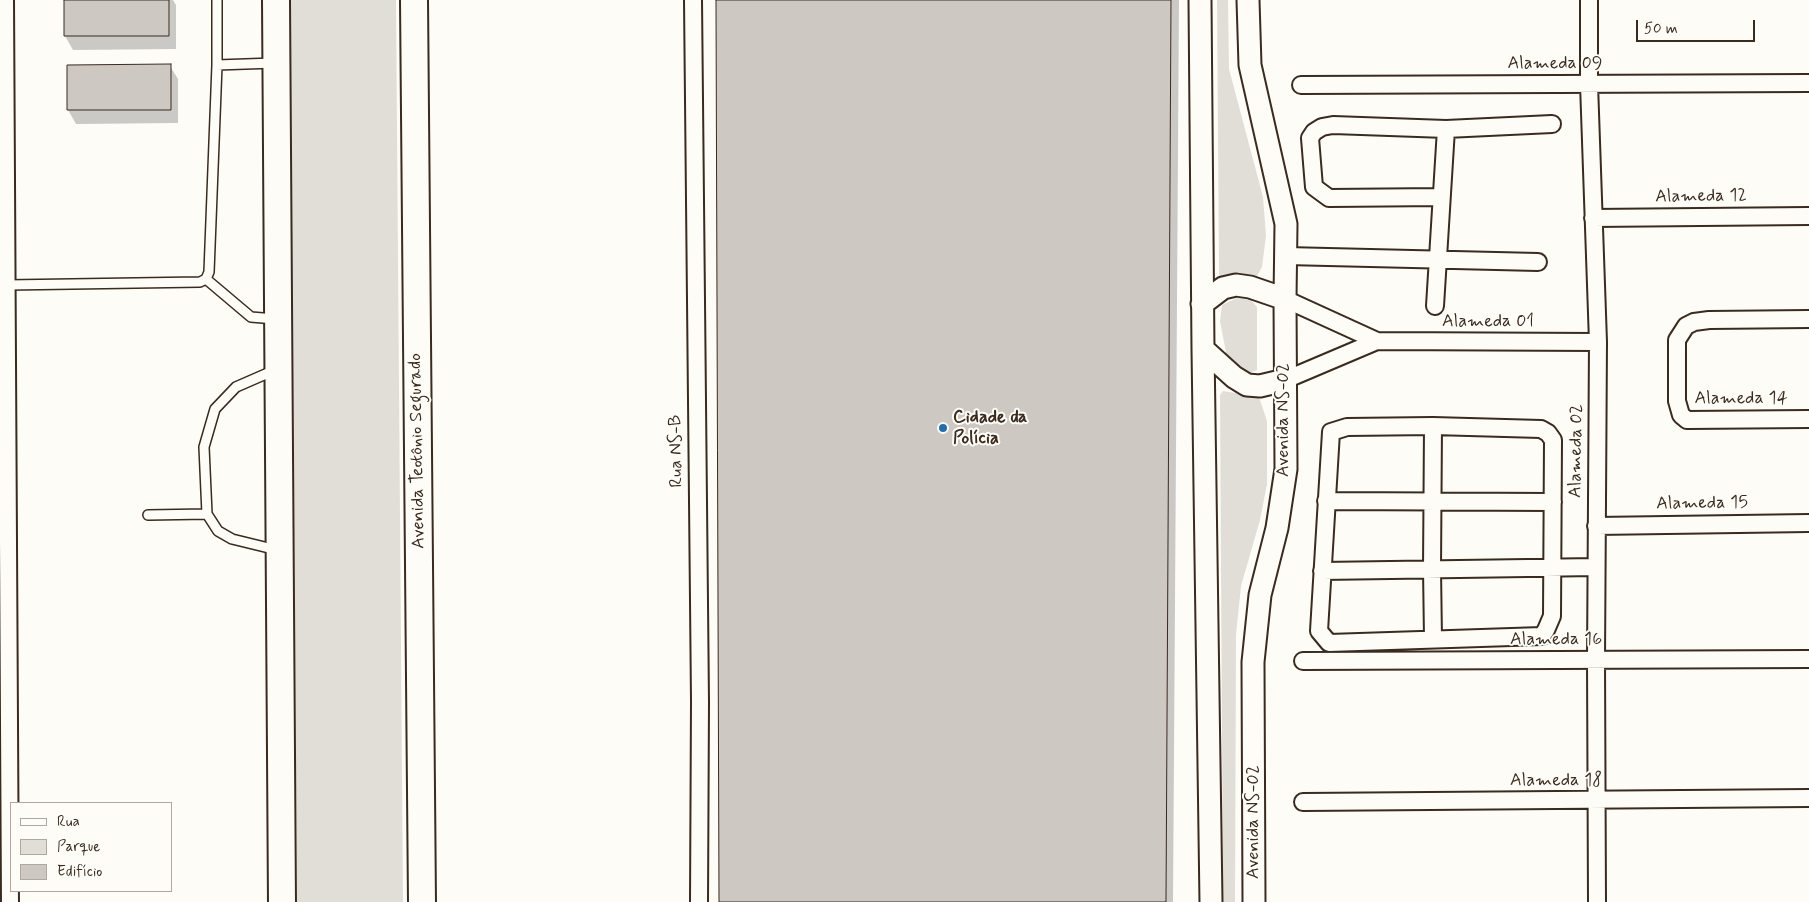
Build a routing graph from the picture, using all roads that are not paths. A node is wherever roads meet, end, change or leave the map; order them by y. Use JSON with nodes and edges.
{"nodes":[{"id":1,"x":5,"y":0,"type":"edge"},
{"id":2,"x":217,"y":0,"type":"edge"},
{"id":3,"x":276,"y":0,"type":"edge"},
{"id":4,"x":414,"y":0,"type":"edge"},
{"id":5,"x":693,"y":0,"type":"edge"},
{"id":6,"x":1200,"y":0,"type":"edge"},
{"id":7,"x":1248,"y":0,"type":"edge"},
{"id":8,"x":1589,"y":0,"type":"edge"},
{"id":9,"x":277,"y":63,"type":"junction"},
{"id":10,"x":217,"y":65,"type":"junction"},
{"id":11,"x":1809,"y":83,"type":"edge"},
{"id":12,"x":1589,"y":84,"type":"junction"},
{"id":13,"x":1302,"y":85,"type":"dead end"},
{"id":14,"x":1552,"y":124,"type":"dead end"},
{"id":15,"x":1446,"y":128,"type":"junction"},
{"id":16,"x":1441,"y":197,"type":"junction"},
{"id":17,"x":1809,"y":216,"type":"edge"},
{"id":18,"x":1593,"y":218,"type":"junction"},
{"id":19,"x":1286,"y":256,"type":"junction"},
{"id":20,"x":1438,"y":261,"type":"junction"},
{"id":21,"x":1538,"y":262,"type":"dead end"},
{"id":22,"x":206,"y":279,"type":"junction"},
{"id":23,"x":8,"y":285,"type":"junction"},
{"id":24,"x":1284,"y":299,"type":"junction"},
{"id":25,"x":1202,"y":304,"type":"junction"},
{"id":26,"x":1435,"y":306,"type":"dead end"},
{"id":27,"x":278,"y":319,"type":"junction"},
{"id":28,"x":1809,"y":319,"type":"edge"},
{"id":29,"x":1377,"y":342,"type":"junction"},
{"id":30,"x":1598,"y":342,"type":"junction"},
{"id":31,"x":1203,"y":349,"type":"junction"},
{"id":32,"x":278,"y":368,"type":"junction"},
{"id":33,"x":1285,"y":380,"type":"junction"},
{"id":34,"x":1809,"y":420,"type":"edge"},
{"id":35,"x":1433,"y":426,"type":"junction"},
{"id":36,"x":1326,"y":501,"type":"junction"},
{"id":37,"x":1433,"y":502,"type":"junction"},
{"id":38,"x":1553,"y":502,"type":"junction"},
{"id":39,"x":208,"y":514,"type":"junction"},
{"id":40,"x":148,"y":515,"type":"dead end"},
{"id":41,"x":1809,"y":523,"type":"edge"},
{"id":42,"x":1596,"y":526,"type":"junction"},
{"id":43,"x":279,"y":550,"type":"junction"},
{"id":44,"x":1552,"y":566,"type":"junction"},
{"id":45,"x":1596,"y":567,"type":"junction"},
{"id":46,"x":1432,"y":569,"type":"junction"},
{"id":47,"x":1322,"y":571,"type":"junction"},
{"id":48,"x":1433,"y":639,"type":"junction"},
{"id":49,"x":1809,"y":659,"type":"edge"},
{"id":50,"x":1303,"y":660,"type":"dead end"},
{"id":51,"x":1596,"y":660,"type":"junction"},
{"id":52,"x":1809,"y":798,"type":"edge"},
{"id":53,"x":1596,"y":800,"type":"junction"},
{"id":54,"x":1303,"y":802,"type":"dead end"},
{"id":55,"x":5,"y":854,"type":"edge"},
{"id":56,"x":5,"y":872,"type":"edge"},
{"id":57,"x":10,"y":902,"type":"edge"},
{"id":58,"x":282,"y":902,"type":"edge"},
{"id":59,"x":422,"y":902,"type":"edge"},
{"id":60,"x":699,"y":902,"type":"edge"},
{"id":61,"x":1212,"y":902,"type":"edge"},
{"id":62,"x":1254,"y":902,"type":"edge"},
{"id":63,"x":1597,"y":902,"type":"edge"}],
"edges":[{"from":1,"to":23,"type":"street"},
{"from":2,"to":10,"type":"lane"},
{"from":3,"to":9,"type":"main road"},
{"from":4,"to":59,"type":"main road","name":"Avenida Teotônio Segurado"},
{"from":5,"to":60,"type":"street","name":"Rua NS-B"},
{"from":6,"to":25,"type":"street"},
{"from":7,"to":19,"type":"street","name":"Avenida NS-02"},
{"from":8,"to":12,"type":"street","name":"Alameda 02"},
{"from":9,"to":10,"type":"lane"},
{"from":9,"to":27,"type":"main road"},
{"from":10,"to":22,"type":"lane"},
{"from":11,"to":12,"type":"street","name":"Alameda 09"},
{"from":12,"to":13,"type":"street","name":"Alameda 09"},
{"from":12,"to":18,"type":"street","name":"Alameda 02"},
{"from":14,"to":15,"type":"street"},
{"from":15,"to":16,"type":"street"},
{"from":15,"to":16,"type":"street"},
{"from":16,"to":20,"type":"street"},
{"from":17,"to":18,"type":"street","name":"Alameda 12"},
{"from":18,"to":30,"type":"street","name":"Alameda 02"},
{"from":19,"to":20,"type":"street"},
{"from":19,"to":24,"type":"street","name":"Avenida NS-02"},
{"from":20,"to":21,"type":"street"},
{"from":20,"to":26,"type":"street"},
{"from":22,"to":23,"type":"lane"},
{"from":22,"to":27,"type":"lane"},
{"from":23,"to":55,"type":"street"},
{"from":24,"to":25,"type":"street"},
{"from":24,"to":29,"type":"street","name":"Alameda 01"},
{"from":24,"to":33,"type":"street","name":"Avenida NS-02"},
{"from":25,"to":31,"type":"street"},
{"from":27,"to":32,"type":"main road"},
{"from":28,"to":34,"type":"street","name":"Alameda 14"},
{"from":29,"to":30,"type":"street","name":"Alameda 01"},
{"from":29,"to":33,"type":"street","name":"Alameda 01"},
{"from":30,"to":42,"type":"street","name":"Alameda 02"},
{"from":31,"to":33,"type":"street"},
{"from":31,"to":61,"type":"street"},
{"from":32,"to":39,"type":"lane"},
{"from":32,"to":43,"type":"main road"},
{"from":33,"to":62,"type":"street","name":"Avenida NS-02"},
{"from":35,"to":36,"type":"street"},
{"from":35,"to":37,"type":"street"},
{"from":35,"to":38,"type":"street"},
{"from":36,"to":37,"type":"street"},
{"from":36,"to":47,"type":"street"},
{"from":37,"to":38,"type":"street"},
{"from":37,"to":46,"type":"street"},
{"from":38,"to":44,"type":"street"},
{"from":39,"to":40,"type":"lane"},
{"from":39,"to":43,"type":"lane"},
{"from":41,"to":42,"type":"street","name":"Alameda 15"},
{"from":42,"to":45,"type":"street","name":"Alameda 02"},
{"from":43,"to":58,"type":"main road"},
{"from":44,"to":45,"type":"street"},
{"from":44,"to":46,"type":"street"},
{"from":44,"to":48,"type":"street"},
{"from":45,"to":51,"type":"street","name":"Alameda 02"},
{"from":46,"to":47,"type":"street"},
{"from":46,"to":48,"type":"street"},
{"from":47,"to":48,"type":"street"},
{"from":49,"to":51,"type":"street","name":"Alameda 16"},
{"from":50,"to":51,"type":"street","name":"Alameda 16"},
{"from":51,"to":53,"type":"street","name":"Alameda 02"},
{"from":52,"to":53,"type":"street","name":"Alameda 18"},
{"from":53,"to":54,"type":"street","name":"Alameda 18"},
{"from":53,"to":63,"type":"street","name":"Alameda 02"},
{"from":55,"to":56,"type":"street"},
{"from":56,"to":57,"type":"street"}]}
